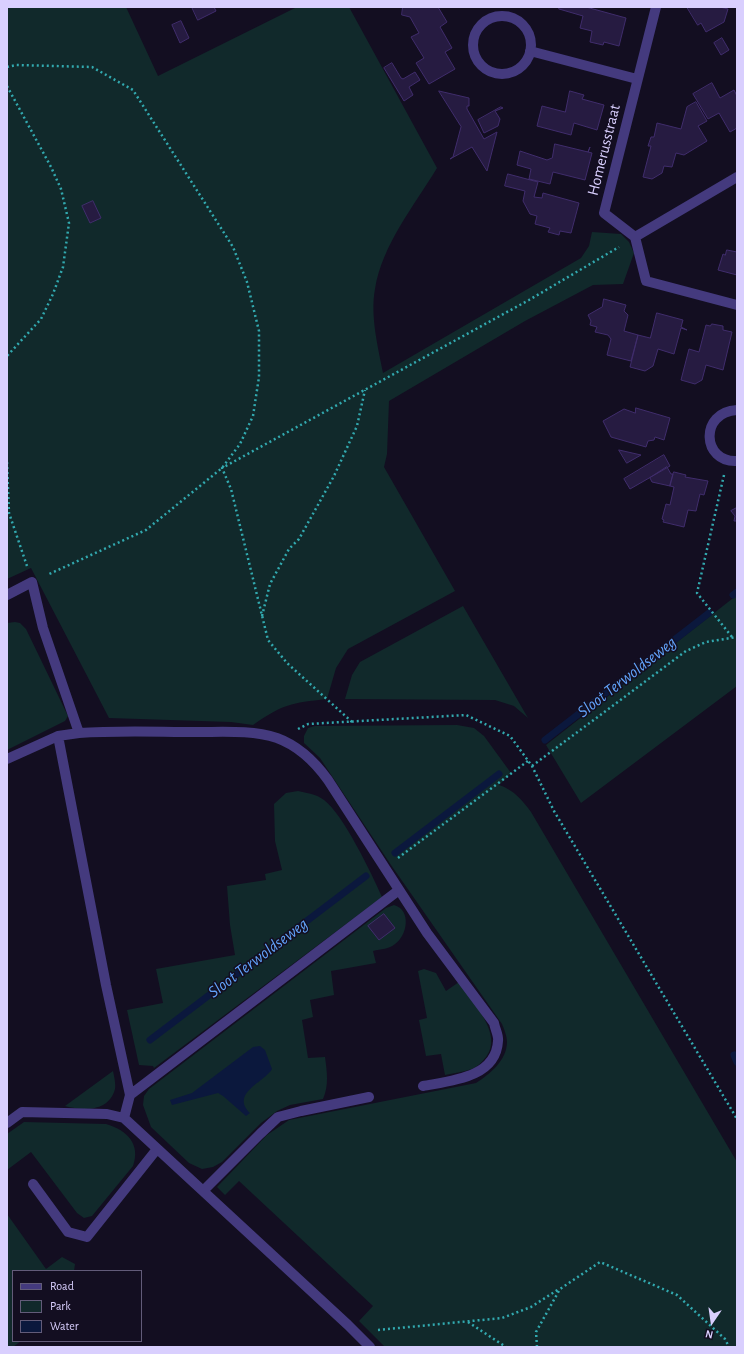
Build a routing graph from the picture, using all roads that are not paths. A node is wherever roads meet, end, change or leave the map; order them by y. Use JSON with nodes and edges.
{"nodes":[{"id":1,"x":656,"y":7,"type":"edge"},
{"id":2,"x":530,"y":51,"type":"junction"},
{"id":3,"x":637,"y":79,"type":"junction"},
{"id":4,"x":737,"y":177,"type":"edge"},
{"id":5,"x":635,"y":237,"type":"junction"},
{"id":6,"x":737,"y":305,"type":"edge"},
{"id":7,"x":737,"y":410,"type":"edge"},
{"id":8,"x":732,"y":461,"type":"edge"},
{"id":9,"x":7,"y":594,"type":"edge"},
{"id":10,"x":79,"y":733,"type":"junction"},
{"id":11,"x":58,"y":736,"type":"junction"},
{"id":12,"x":7,"y":759,"type":"edge"},
{"id":13,"x":399,"y":890,"type":"junction"},
{"id":14,"x":423,"y":1086,"type":"dead end"},
{"id":15,"x":130,"y":1095,"type":"junction"},
{"id":16,"x":369,"y":1097,"type":"dead end"},
{"id":17,"x":124,"y":1118,"type":"junction"},
{"id":18,"x":7,"y":1123,"type":"edge"},
{"id":19,"x":157,"y":1149,"type":"junction"},
{"id":20,"x":33,"y":1184,"type":"dead end"},
{"id":21,"x":203,"y":1191,"type":"junction"},
{"id":22,"x":370,"y":1347,"type":"edge"}],
"edges":[{"from":1,"to":3,"type":"street","name":"Homerusstraat"},
{"from":2,"to":2,"type":"street"},
{"from":2,"to":3,"type":"street"},
{"from":3,"to":5,"type":"street","name":"Homerusstraat"},
{"from":4,"to":5,"type":"street"},
{"from":5,"to":6,"type":"street"},
{"from":7,"to":8,"type":"street"},
{"from":9,"to":10,"type":"street"},
{"from":10,"to":11,"type":"street"},
{"from":10,"to":13,"type":"street"},
{"from":11,"to":12,"type":"street"},
{"from":11,"to":15,"type":"street"},
{"from":13,"to":14,"type":"street"},
{"from":13,"to":15,"type":"street"},
{"from":15,"to":17,"type":"street"},
{"from":16,"to":21,"type":"street"},
{"from":17,"to":18,"type":"street"},
{"from":17,"to":19,"type":"street"},
{"from":19,"to":20,"type":"street"},
{"from":19,"to":21,"type":"street"},
{"from":21,"to":22,"type":"street"}]}
